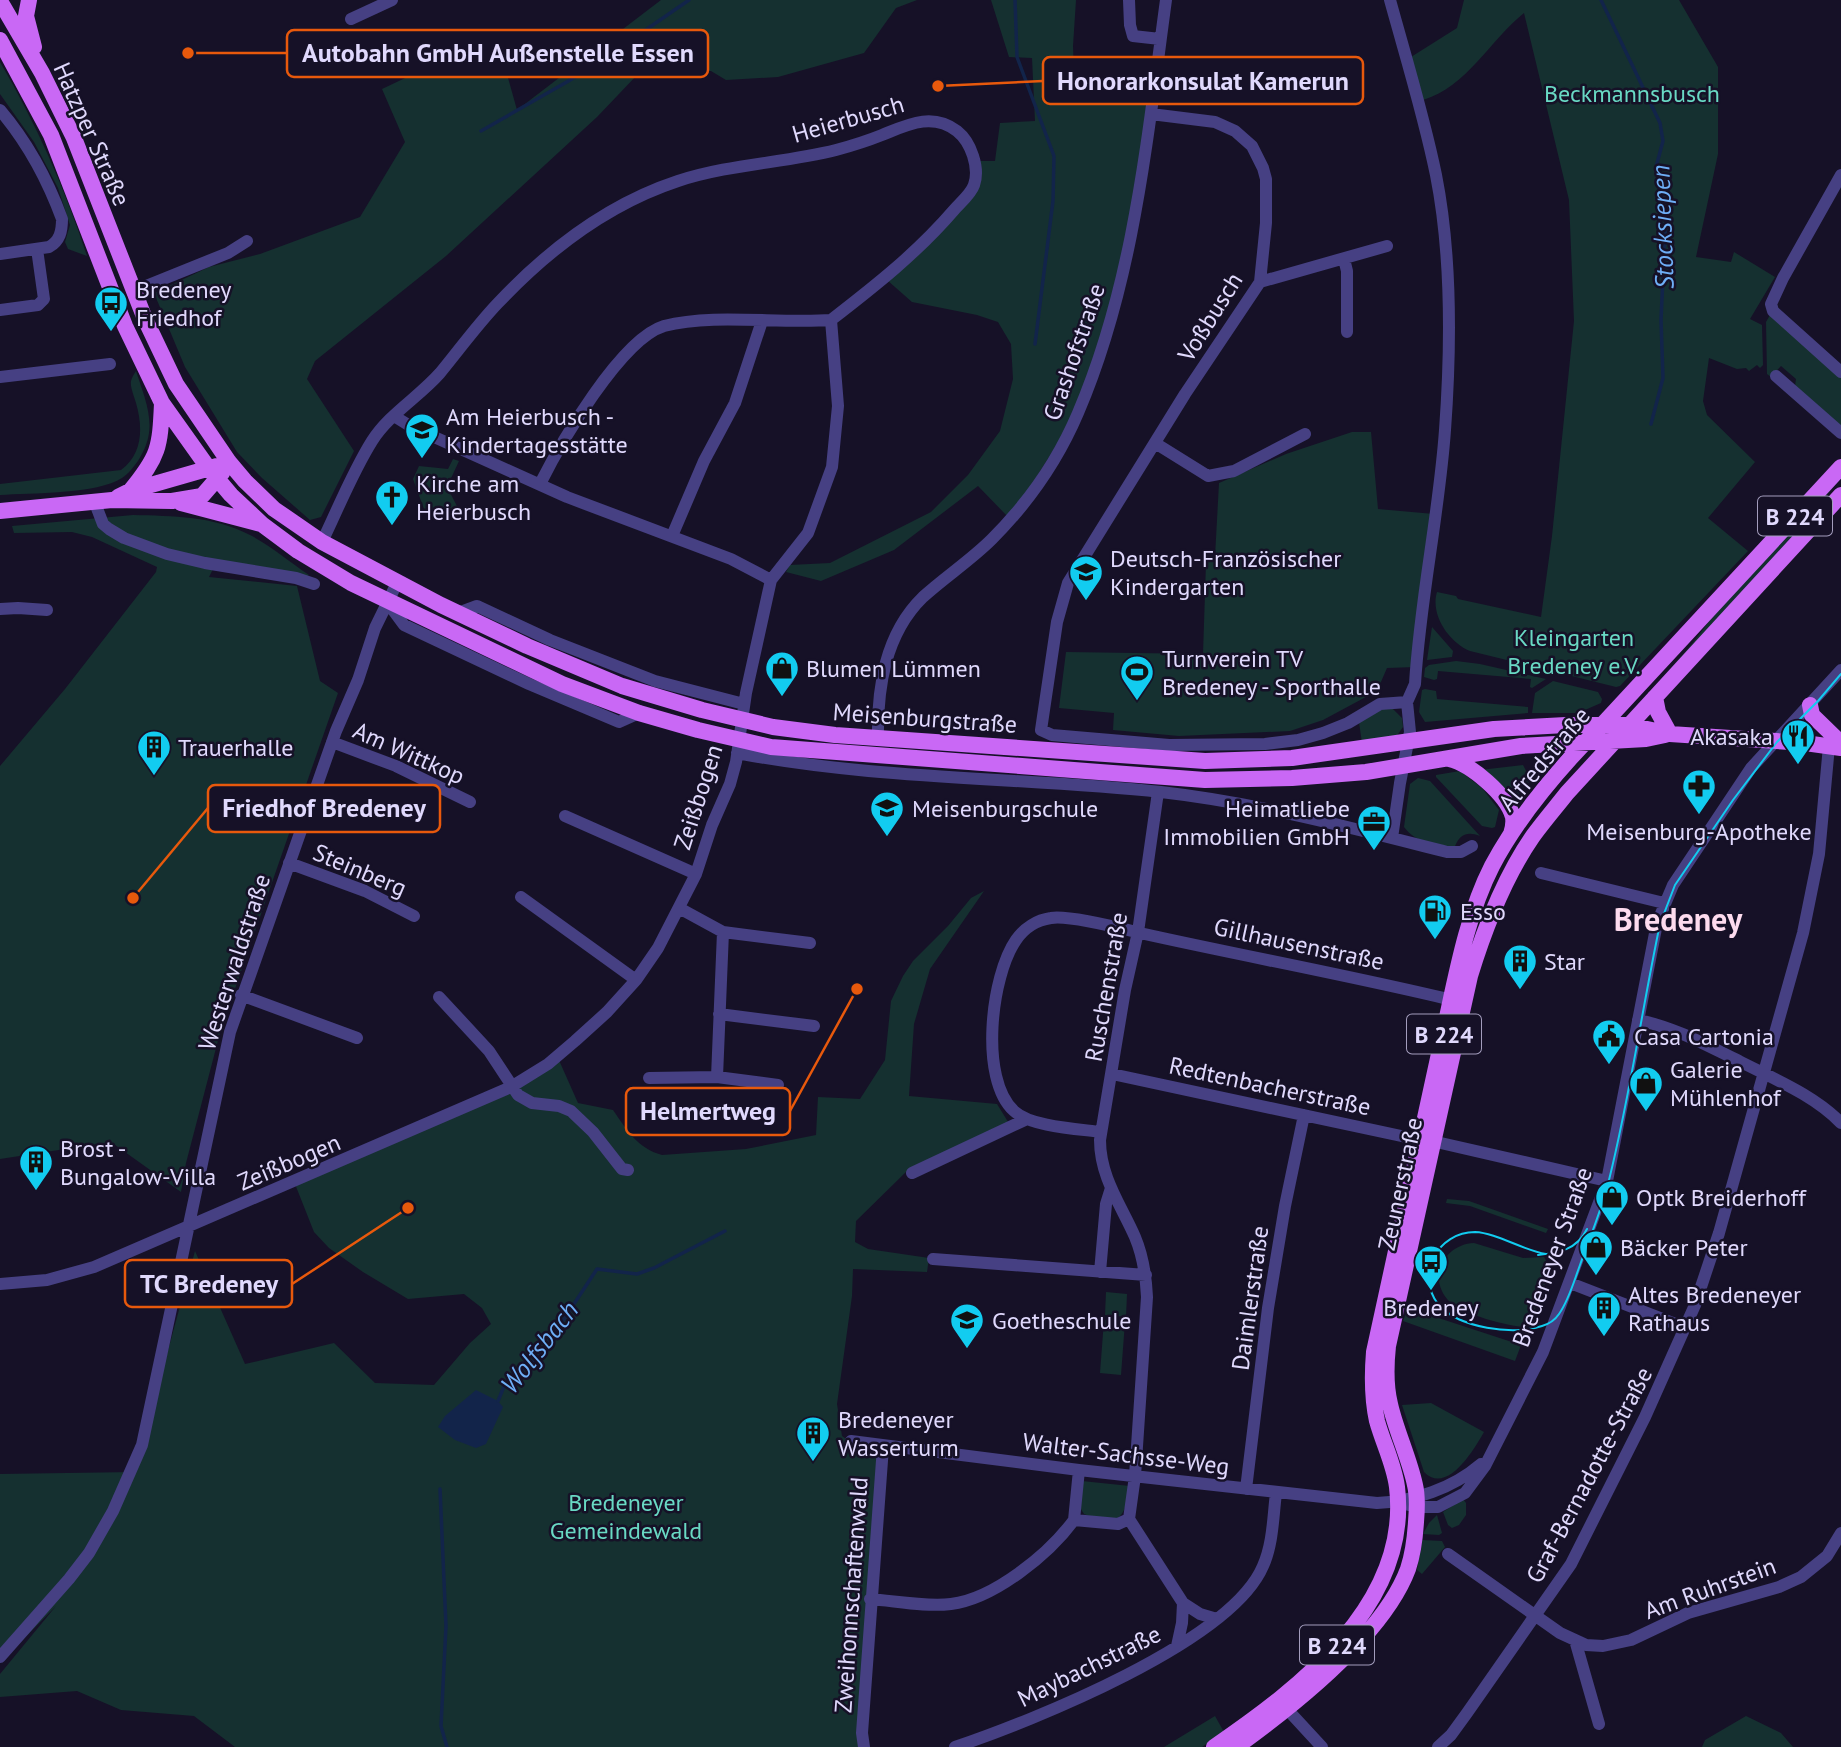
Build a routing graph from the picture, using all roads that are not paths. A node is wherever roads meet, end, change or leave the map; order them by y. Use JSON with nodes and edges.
{"nodes":[{"id":1,"x":29,"y":0,"type":"edge"},
{"id":2,"x":392,"y":0,"type":"edge"},
{"id":3,"x":1129,"y":0,"type":"edge"},
{"id":4,"x":1166,"y":0,"type":"edge"},
{"id":5,"x":1,"y":1,"type":"edge"},
{"id":6,"x":1395,"y":2,"type":"edge"},
{"id":7,"x":351,"y":19,"type":"dead end"},
{"id":8,"x":1160,"y":39,"type":"junction"},
{"id":9,"x":0,"y":40,"type":"edge"},
{"id":10,"x":42,"y":73,"type":"junction"},
{"id":11,"x":0,"y":110,"type":"edge"},
{"id":12,"x":1151,"y":114,"type":"junction"},
{"id":13,"x":1841,"y":175,"type":"edge"},
{"id":14,"x":247,"y":241,"type":"dead end"},
{"id":15,"x":1387,"y":246,"type":"dead end"},
{"id":16,"x":37,"y":249,"type":"junction"},
{"id":17,"x":0,"y":254,"type":"edge"},
{"id":18,"x":1344,"y":259,"type":"junction"},
{"id":19,"x":107,"y":282,"type":"junction"},
{"id":20,"x":1260,"y":282,"type":"junction"},
{"id":21,"x":139,"y":288,"type":"junction"},
{"id":22,"x":0,"y":310,"type":"edge"},
{"id":23,"x":831,"y":320,"type":"junction"},
{"id":24,"x":762,"y":321,"type":"junction"},
{"id":25,"x":1347,"y":332,"type":"dead end"},
{"id":26,"x":110,"y":364,"type":"dead end"},
{"id":27,"x":1841,"y":372,"type":"edge"},
{"id":28,"x":1776,"y":376,"type":"dead end"},
{"id":29,"x":0,"y":377,"type":"edge"},
{"id":30,"x":162,"y":403,"type":"junction"},
{"id":31,"x":394,"y":416,"type":"junction"},
{"id":32,"x":1841,"y":433,"type":"edge"},
{"id":33,"x":1305,"y":434,"type":"dead end"},
{"id":34,"x":1155,"y":443,"type":"junction"},
{"id":35,"x":229,"y":462,"type":"junction"},
{"id":36,"x":1841,"y":467,"type":"edge"},
{"id":37,"x":213,"y":474,"type":"junction"},
{"id":38,"x":540,"y":484,"type":"junction"},
{"id":39,"x":130,"y":491,"type":"junction"},
{"id":40,"x":1841,"y":495,"type":"edge"},
{"id":41,"x":112,"y":500,"type":"junction"},
{"id":42,"x":172,"y":501,"type":"junction"},
{"id":43,"x":95,"y":503,"type":"junction"},
{"id":44,"x":0,"y":511,"type":"edge"},
{"id":45,"x":263,"y":525,"type":"junction"},
{"id":46,"x":672,"y":536,"type":"junction"},
{"id":47,"x":322,"y":542,"type":"junction"},
{"id":48,"x":771,"y":580,"type":"junction"},
{"id":49,"x":314,"y":583,"type":"dead end"},
{"id":50,"x":397,"y":583,"type":"junction"},
{"id":51,"x":387,"y":602,"type":"junction"},
{"id":52,"x":0,"y":609,"type":"edge"},
{"id":53,"x":47,"y":610,"type":"dead end"},
{"id":54,"x":1841,"y":670,"type":"edge"},
{"id":55,"x":1655,"y":697,"type":"junction"},
{"id":56,"x":1407,"y":702,"type":"junction"},
{"id":57,"x":1810,"y":705,"type":"junction"},
{"id":58,"x":743,"y":712,"type":"junction"},
{"id":59,"x":1603,"y":724,"type":"junction"},
{"id":60,"x":1629,"y":725,"type":"junction"},
{"id":61,"x":1041,"y":730,"type":"joint"},
{"id":62,"x":1670,"y":734,"type":"junction"},
{"id":63,"x":878,"y":739,"type":"junction"},
{"id":64,"x":1774,"y":740,"type":"junction"},
{"id":65,"x":1586,"y":741,"type":"junction"},
{"id":66,"x":1614,"y":741,"type":"junction"},
{"id":67,"x":332,"y":742,"type":"junction"},
{"id":68,"x":1408,"y":742,"type":"junction"},
{"id":69,"x":1837,"y":746,"type":"edge"},
{"id":70,"x":738,"y":747,"type":"junction"},
{"id":71,"x":1448,"y":759,"type":"junction"},
{"id":72,"x":1404,"y":765,"type":"junction"},
{"id":73,"x":1158,"y":792,"type":"junction"},
{"id":74,"x":470,"y":802,"type":"dead end"},
{"id":75,"x":565,"y":816,"type":"dead end"},
{"id":76,"x":1511,"y":834,"type":"junction"},
{"id":77,"x":1392,"y":838,"type":"junction"},
{"id":78,"x":1472,"y":846,"type":"dead end"},
{"id":79,"x":289,"y":863,"type":"junction"},
{"id":80,"x":1490,"y":872,"type":"joint"},
{"id":81,"x":1541,"y":873,"type":"dead end"},
{"id":82,"x":696,"y":874,"type":"junction"},
{"id":83,"x":1510,"y":876,"type":"joint"},
{"id":84,"x":521,"y":897,"type":"dead end"},
{"id":85,"x":1664,"y":903,"type":"junction"},
{"id":86,"x":679,"y":908,"type":"junction"},
{"id":87,"x":414,"y":916,"type":"dead end"},
{"id":88,"x":723,"y":932,"type":"junction"},
{"id":89,"x":1138,"y":932,"type":"junction"},
{"id":90,"x":810,"y":943,"type":"dead end"},
{"id":91,"x":636,"y":981,"type":"junction"},
{"id":92,"x":241,"y":995,"type":"junction"},
{"id":93,"x":439,"y":997,"type":"dead end"},
{"id":94,"x":1452,"y":1000,"type":"junction"},
{"id":95,"x":719,"y":1014,"type":"junction"},
{"id":96,"x":1638,"y":1020,"type":"junction"},
{"id":97,"x":814,"y":1026,"type":"dead end"},
{"id":98,"x":357,"y":1038,"type":"dead end"},
{"id":99,"x":1763,"y":1073,"type":"junction"},
{"id":100,"x":1112,"y":1074,"type":"junction"},
{"id":101,"x":717,"y":1077,"type":"junction"},
{"id":102,"x":649,"y":1078,"type":"dead end"},
{"id":103,"x":778,"y":1085,"type":"dead end"},
{"id":104,"x":511,"y":1087,"type":"junction"},
{"id":105,"x":1304,"y":1115,"type":"junction"},
{"id":106,"x":1027,"y":1119,"type":"junction"},
{"id":107,"x":1841,"y":1123,"type":"edge"},
{"id":108,"x":1101,"y":1132,"type":"junction"},
{"id":109,"x":1426,"y":1141,"type":"junction"},
{"id":110,"x":628,"y":1170,"type":"dead end"},
{"id":111,"x":912,"y":1172,"type":"dead end"},
{"id":112,"x":1607,"y":1181,"type":"junction"},
{"id":113,"x":1111,"y":1188,"type":"junction"},
{"id":114,"x":188,"y":1228,"type":"junction"},
{"id":115,"x":933,"y":1259,"type":"dead end"},
{"id":116,"x":1100,"y":1272,"type":"junction"},
{"id":117,"x":1146,"y":1275,"type":"junction"},
{"id":118,"x":1570,"y":1283,"type":"junction"},
{"id":119,"x":0,"y":1284,"type":"edge"},
{"id":120,"x":1686,"y":1328,"type":"junction"},
{"id":121,"x":851,"y":1441,"type":"dead end"},
{"id":122,"x":883,"y":1447,"type":"junction"},
{"id":123,"x":1079,"y":1470,"type":"junction"},
{"id":124,"x":1135,"y":1476,"type":"junction"},
{"id":125,"x":1246,"y":1489,"type":"junction"},
{"id":126,"x":1276,"y":1493,"type":"junction"},
{"id":127,"x":1397,"y":1502,"type":"junction"},
{"id":128,"x":1417,"y":1502,"type":"junction"},
{"id":129,"x":1129,"y":1518,"type":"junction"},
{"id":130,"x":1074,"y":1520,"type":"junction"},
{"id":131,"x":1841,"y":1533,"type":"edge"},
{"id":132,"x":1448,"y":1554,"type":"dead end"},
{"id":133,"x":870,"y":1599,"type":"junction"},
{"id":134,"x":1183,"y":1603,"type":"junction"},
{"id":135,"x":1536,"y":1616,"type":"junction"},
{"id":136,"x":1217,"y":1619,"type":"junction"},
{"id":137,"x":1575,"y":1640,"type":"junction"},
{"id":138,"x":1177,"y":1646,"type":"junction"},
{"id":139,"x":0,"y":1657,"type":"edge"},
{"id":140,"x":1286,"y":1708,"type":"junction"},
{"id":141,"x":1599,"y":1724,"type":"dead end"},
{"id":142,"x":864,"y":1747,"type":"edge"},
{"id":143,"x":955,"y":1747,"type":"edge"},
{"id":144,"x":1214,"y":1747,"type":"edge"},
{"id":145,"x":1236,"y":1747,"type":"edge"},
{"id":146,"x":1322,"y":1747,"type":"edge"},
{"id":147,"x":1437,"y":1747,"type":"edge"}],
"edges":[{"from":1,"to":10,"type":"main road"},
{"from":2,"to":7,"type":"street"},
{"from":3,"to":8,"type":"street"},
{"from":4,"to":8,"type":"street","name":"Grashofstraße"},
{"from":5,"to":10,"type":"main road","name":"Hatzper Straße"},
{"from":6,"to":56,"type":"street"},
{"from":8,"to":12,"type":"street","name":"Grashofstraße"},
{"from":9,"to":19,"type":"main road","name":"Hatzper Straße"},
{"from":10,"to":21,"type":"main road","name":"Hatzper Straße"},
{"from":11,"to":16,"type":"street"},
{"from":12,"to":20,"type":"street","name":"Voßbusch"},
{"from":12,"to":63,"type":"street","name":"Grashofstraße"},
{"from":13,"to":27,"type":"street"},
{"from":14,"to":21,"type":"street"},
{"from":15,"to":18,"type":"street"},
{"from":16,"to":17,"type":"street"},
{"from":16,"to":22,"type":"street"},
{"from":18,"to":20,"type":"street"},
{"from":18,"to":25,"type":"street"},
{"from":19,"to":21,"type":"street"},
{"from":19,"to":30,"type":"main road","name":"Hatzper Straße"},
{"from":20,"to":34,"type":"street","name":"Voßbusch"},
{"from":21,"to":35,"type":"main road","name":"Hatzper Straße"},
{"from":23,"to":24,"type":"street"},
{"from":23,"to":31,"type":"street","name":"Heierbusch"},
{"from":23,"to":48,"type":"street"},
{"from":24,"to":38,"type":"street"},
{"from":24,"to":46,"type":"street"},
{"from":26,"to":29,"type":"street"},
{"from":28,"to":32,"type":"street"},
{"from":30,"to":37,"type":"main road","name":"Hatzper Straße"},
{"from":30,"to":39,"type":"main road"},
{"from":31,"to":38,"type":"street"},
{"from":31,"to":47,"type":"street","name":"Heierbusch"},
{"from":33,"to":34,"type":"street"},
{"from":34,"to":61,"type":"street","name":"Voßbusch"},
{"from":35,"to":37,"type":"main road"},
{"from":35,"to":47,"type":"main road","name":"Meisenburgstraße"},
{"from":36,"to":59,"type":"main road","name":"Alfredstraße","number":"B 224"},
{"from":37,"to":39,"type":"main road"},
{"from":37,"to":42,"type":"main road"},
{"from":37,"to":45,"type":"main road","name":"Meisenburgstraße"},
{"from":38,"to":46,"type":"street"},
{"from":39,"to":41,"type":"main road"},
{"from":40,"to":55,"type":"main road","name":"Alfredstraße","number":"B 224"},
{"from":41,"to":42,"type":"main road"},
{"from":41,"to":43,"type":"main road"},
{"from":42,"to":45,"type":"main road"},
{"from":43,"to":44,"type":"main road"},
{"from":43,"to":49,"type":"street"},
{"from":45,"to":51,"type":"main road","name":"Meisenburgstraße"},
{"from":46,"to":48,"type":"street"},
{"from":47,"to":50,"type":"main road","name":"Meisenburgstraße"},
{"from":48,"to":58,"type":"street"},
{"from":50,"to":51,"type":"street","name":"Westerwaldstraße"},
{"from":50,"to":58,"type":"main road","name":"Meisenburgstraße"},
{"from":51,"to":67,"type":"street","name":"Westerwaldstraße"},
{"from":51,"to":70,"type":"main road","name":"Meisenburgstraße"},
{"from":52,"to":53,"type":"street"},
{"from":54,"to":57,"type":"street","name":"Bredeneyer Straße"},
{"from":55,"to":60,"type":"main road","name":"Alfredstraße","number":"B 224"},
{"from":55,"to":62,"type":"main road"},
{"from":56,"to":61,"type":"street","name":"Meisenburgstraße"},
{"from":56,"to":68,"type":"street"},
{"from":57,"to":64,"type":"street","name":"Bredeneyer Straße"},
{"from":57,"to":69,"type":"main road"},
{"from":58,"to":63,"type":"main road","name":"Meisenburgstraße"},
{"from":58,"to":70,"type":"street","name":"Zeißbogen"},
{"from":59,"to":60,"type":"main road","name":"Meisenburgstraße"},
{"from":59,"to":65,"type":"main road","name":"Alfredstraße","number":"B 224"},
{"from":59,"to":68,"type":"main road","name":"Meisenburgstraße"},
{"from":60,"to":62,"type":"main road","name":"Meisenburgstraße"},
{"from":60,"to":66,"type":"main road","name":"Alfredstraße","number":"B 224"},
{"from":62,"to":64,"type":"main road"},
{"from":62,"to":66,"type":"main road","name":"Meisenburgstraße"},
{"from":63,"to":68,"type":"main road","name":"Meisenburgstraße"},
{"from":64,"to":69,"type":"main road"},
{"from":64,"to":85,"type":"street","name":"Bredeneyer Straße"},
{"from":65,"to":66,"type":"main road","name":"Meisenburgstraße"},
{"from":65,"to":71,"type":"main road","name":"Meisenburgstraße"},
{"from":65,"to":76,"type":"main road","name":"Alfredstraße","number":"B 224"},
{"from":66,"to":83,"type":"main road","name":"Alfredstraße","number":"B 224"},
{"from":67,"to":74,"type":"street","name":"Am Wittkop"},
{"from":67,"to":79,"type":"street","name":"Westerwaldstraße"},
{"from":68,"to":72,"type":"street"},
{"from":69,"to":99,"type":"street","name":"Graf-Bernadotte-Straße"},
{"from":70,"to":72,"type":"main road","name":"Meisenburgstraße"},
{"from":70,"to":73,"type":"street","name":"Meisenburgstraße"},
{"from":70,"to":82,"type":"street","name":"Zeißbogen"},
{"from":71,"to":72,"type":"main road","name":"Meisenburgstraße"},
{"from":71,"to":76,"type":"main road"},
{"from":72,"to":77,"type":"street"},
{"from":73,"to":77,"type":"street","name":"Meisenburgstraße"},
{"from":73,"to":89,"type":"street","name":"Ruschenstraße"},
{"from":75,"to":82,"type":"street"},
{"from":76,"to":80,"type":"main road","name":"Alfredstraße","number":"B 224"},
{"from":77,"to":78,"type":"street","name":"Meisenburgstraße"},
{"from":79,"to":87,"type":"street","name":"Steinberg"},
{"from":79,"to":92,"type":"street","name":"Westerwaldstraße"},
{"from":80,"to":94,"type":"main road","name":"Zeunerstraße","number":"B 224"},
{"from":81,"to":85,"type":"street"},
{"from":82,"to":86,"type":"street","name":"Zeißbogen"},
{"from":83,"to":109,"type":"main road","name":"Zeunerstraße","number":"B 224"},
{"from":84,"to":91,"type":"street"},
{"from":85,"to":96,"type":"street","name":"Bredeneyer Straße"},
{"from":86,"to":88,"type":"street"},
{"from":86,"to":91,"type":"street","name":"Zeißbogen"},
{"from":88,"to":90,"type":"street"},
{"from":88,"to":95,"type":"street"},
{"from":89,"to":94,"type":"street","name":"Gillhausenstraße"},
{"from":89,"to":100,"type":"street","name":"Ruschenstraße"},
{"from":89,"to":106,"type":"street","name":"Gillhausenstraße"},
{"from":91,"to":104,"type":"street","name":"Zeißbogen"},
{"from":92,"to":98,"type":"street"},
{"from":92,"to":114,"type":"street","name":"Westerwaldstraße"},
{"from":93,"to":104,"type":"street"},
{"from":94,"to":109,"type":"main road","name":"Zeunerstraße","number":"B 224"},
{"from":95,"to":97,"type":"street"},
{"from":95,"to":101,"type":"street"},
{"from":96,"to":99,"type":"street"},
{"from":96,"to":112,"type":"street","name":"Bredeneyer Straße"},
{"from":99,"to":107,"type":"street"},
{"from":99,"to":120,"type":"street","name":"Graf-Bernadotte-Straße"},
{"from":100,"to":105,"type":"street","name":"Redtenbacherstraße"},
{"from":100,"to":108,"type":"street","name":"Ruschenstraße"},
{"from":101,"to":102,"type":"street"},
{"from":101,"to":103,"type":"street"},
{"from":104,"to":110,"type":"street"},
{"from":104,"to":114,"type":"street","name":"Zeißbogen"},
{"from":105,"to":109,"type":"street","name":"Redtenbacherstraße"},
{"from":105,"to":125,"type":"street","name":"Daimlerstraße"},
{"from":106,"to":108,"type":"street"},
{"from":106,"to":111,"type":"street"},
{"from":108,"to":113,"type":"street","name":"Ruschenstraße"},
{"from":109,"to":112,"type":"street","name":"Redtenbacherstraße"},
{"from":109,"to":127,"type":"main road","name":"Zeunerstraße","number":"B 224"},
{"from":109,"to":128,"type":"main road","name":"Zeunerstraße","number":"B 224"},
{"from":112,"to":118,"type":"street","name":"Bredeneyer Straße"},
{"from":113,"to":116,"type":"street","name":"Ruschenstraße"},
{"from":113,"to":117,"type":"street","name":"Ruschenstraße"},
{"from":114,"to":119,"type":"street","name":"Zeißbogen"},
{"from":114,"to":139,"type":"street","name":"Westerwaldstraße"},
{"from":115,"to":116,"type":"street"},
{"from":116,"to":117,"type":"street"},
{"from":117,"to":124,"type":"street","name":"Ruschenstraße"},
{"from":118,"to":120,"type":"street"},
{"from":118,"to":128,"type":"street","name":"Bredeneyer Straße"},
{"from":120,"to":135,"type":"street","name":"Graf-Bernadotte-Straße"},
{"from":121,"to":122,"type":"street","name":"Walter-Sachsse-Weg"},
{"from":122,"to":123,"type":"street","name":"Walter-Sachsse-Weg"},
{"from":122,"to":133,"type":"street","name":"Zweihonnschaftenwald"},
{"from":123,"to":124,"type":"street","name":"Walter-Sachsse-Weg"},
{"from":123,"to":130,"type":"street"},
{"from":124,"to":125,"type":"street","name":"Walter-Sachsse-Weg"},
{"from":124,"to":129,"type":"street","name":"Ruschenstraße"},
{"from":125,"to":126,"type":"street","name":"Walter-Sachsse-Weg"},
{"from":126,"to":127,"type":"street","name":"Walter-Sachsse-Weg"},
{"from":126,"to":136,"type":"street","name":"Maybachstraße"},
{"from":127,"to":128,"type":"street"},
{"from":127,"to":144,"type":"main road","number":"B 224"},
{"from":128,"to":140,"type":"main road","number":"B 224"},
{"from":129,"to":130,"type":"street"},
{"from":129,"to":134,"type":"street"},
{"from":130,"to":133,"type":"street"},
{"from":131,"to":137,"type":"street","name":"Am Ruhrstein"},
{"from":132,"to":135,"type":"street","name":"Am Ruhrstein"},
{"from":133,"to":142,"type":"street","name":"Zweihonnschaftenwald"},
{"from":134,"to":136,"type":"street"},
{"from":134,"to":138,"type":"street"},
{"from":135,"to":137,"type":"street","name":"Am Ruhrstein"},
{"from":135,"to":147,"type":"street","name":"Graf-Bernadotte-Straße"},
{"from":136,"to":138,"type":"street","name":"Maybachstraße"},
{"from":137,"to":141,"type":"street"},
{"from":138,"to":143,"type":"street","name":"Maybachstraße"},
{"from":140,"to":145,"type":"main road","number":"B 224"},
{"from":140,"to":146,"type":"street"}]}
